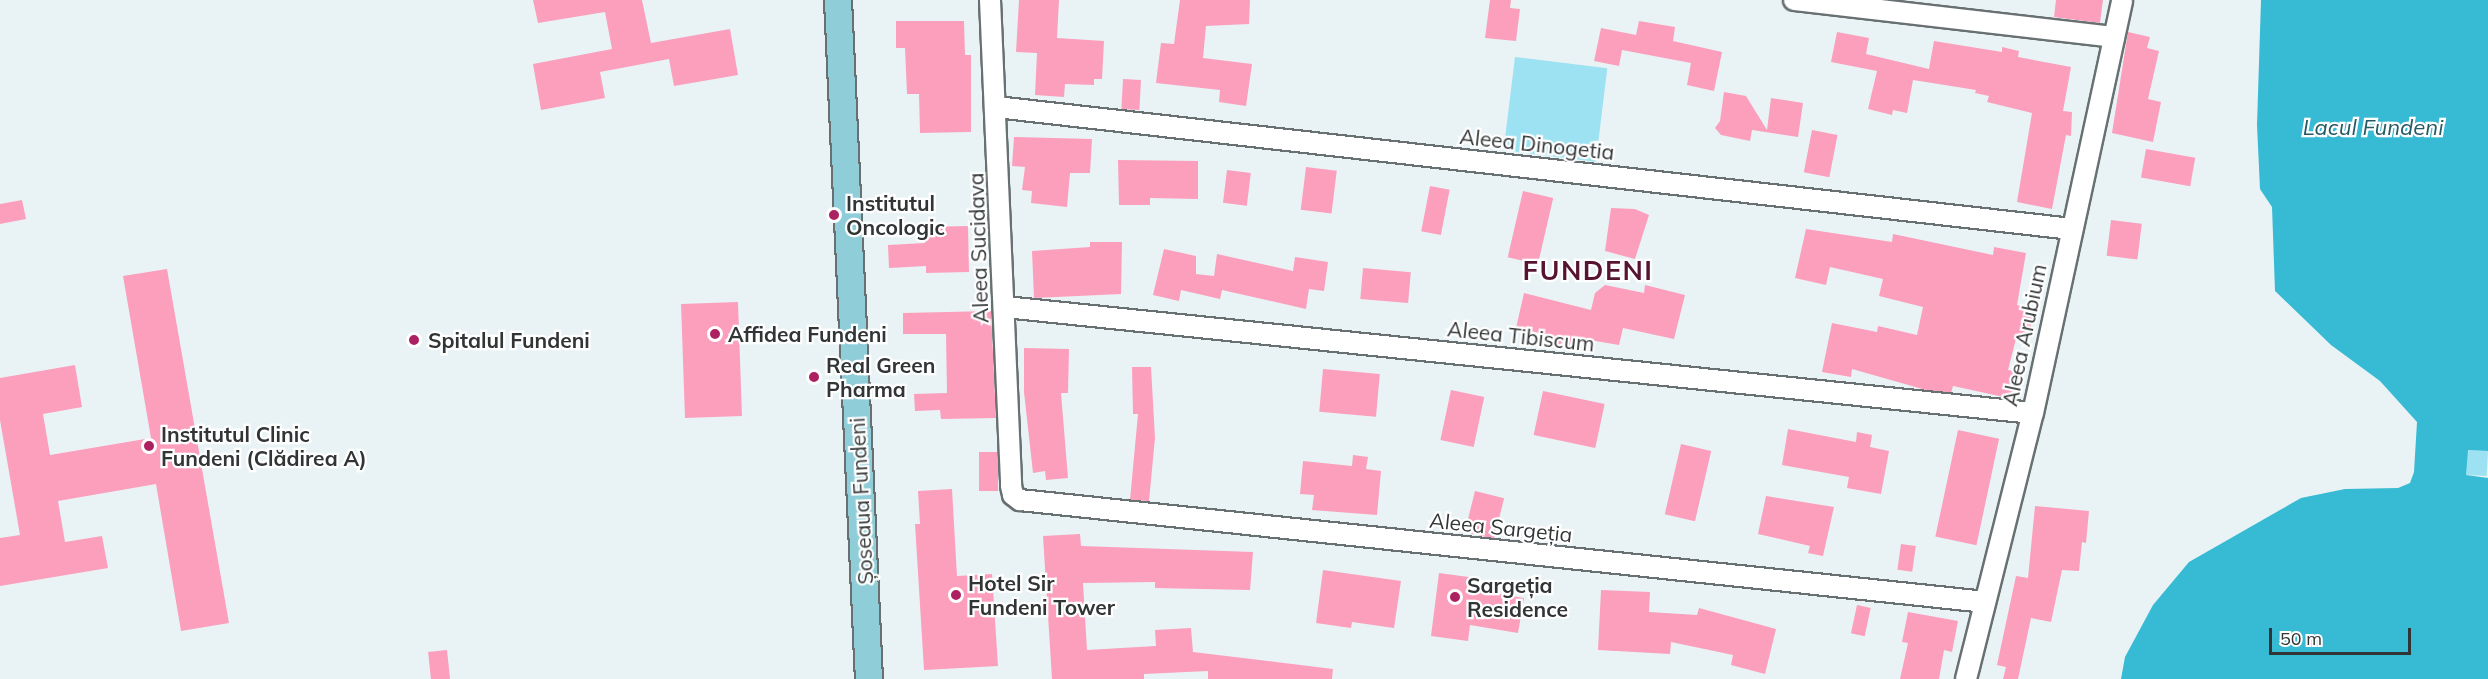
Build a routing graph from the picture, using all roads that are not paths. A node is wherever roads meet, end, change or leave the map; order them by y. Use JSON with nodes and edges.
{"nodes":[{"id":1,"x":838,"y":0,"type":"edge"},
{"id":2,"x":856,"y":0,"type":"edge"},
{"id":3,"x":990,"y":0,"type":"edge"},
{"id":4,"x":1794,"y":0,"type":"edge"},
{"id":5,"x":2122,"y":0,"type":"edge"},
{"id":6,"x":2114,"y":37,"type":"junction"},
{"id":7,"x":996,"y":107,"type":"junction"},
{"id":8,"x":2072,"y":229,"type":"junction"},
{"id":9,"x":1005,"y":307,"type":"junction"},
{"id":10,"x":2033,"y":413,"type":"junction"},
{"id":11,"x":1013,"y":495,"type":"joint"},
{"id":12,"x":1985,"y":602,"type":"junction"},
{"id":13,"x":869,"y":679,"type":"edge"},
{"id":14,"x":885,"y":679,"type":"edge"},
{"id":15,"x":1966,"y":679,"type":"edge"}],
"edges":[{"from":1,"to":13,"type":"main road","name":"Șoseaua Fundeni"},
{"from":2,"to":14,"type":"main road","name":"Șoseaua Fundeni"},
{"from":3,"to":7,"type":"street","name":"Aleea Sucidava"},
{"from":4,"to":6,"type":"street"},
{"from":5,"to":6,"type":"street","name":"Aleea Arubium"},
{"from":6,"to":8,"type":"street","name":"Aleea Arubium"},
{"from":7,"to":8,"type":"street","name":"Aleea Dinogetia"},
{"from":7,"to":9,"type":"street","name":"Aleea Sucidava"},
{"from":8,"to":10,"type":"street","name":"Aleea Arubium"},
{"from":9,"to":10,"type":"street","name":"Aleea Tibiscum"},
{"from":9,"to":11,"type":"street","name":"Aleea Sucidava"},
{"from":10,"to":12,"type":"street","name":"Aleea Arubium"},
{"from":11,"to":12,"type":"street","name":"Aleea Sargeția"},
{"from":12,"to":15,"type":"street","name":"Aleea Arubium"}]}
